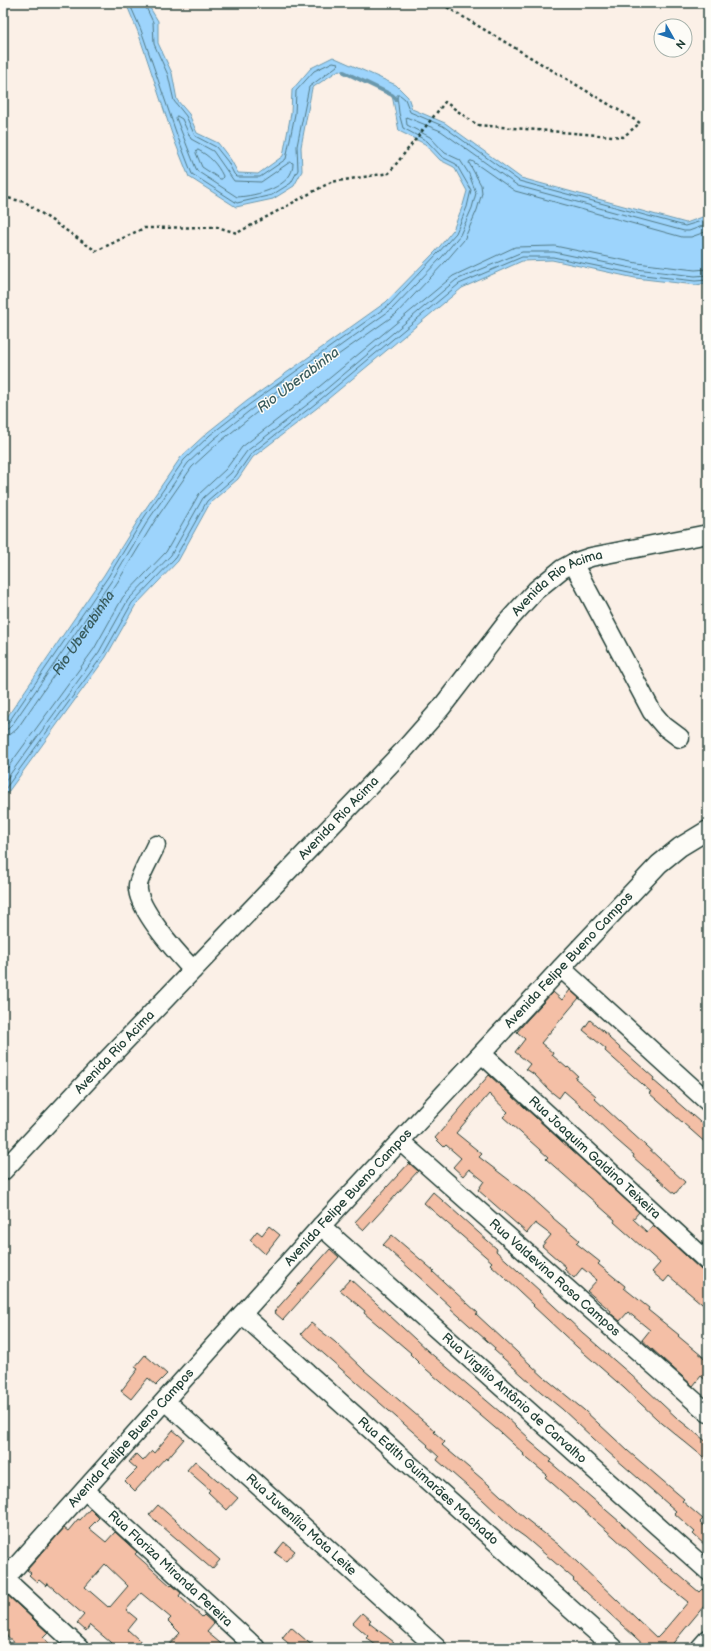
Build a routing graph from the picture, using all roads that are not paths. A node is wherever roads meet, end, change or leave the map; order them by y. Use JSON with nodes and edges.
{"nodes":[{"id":1,"x":708,"y":534,"type":"edge"},
{"id":2,"x":573,"y":563,"type":"junction"},
{"id":3,"x":680,"y":738,"type":"dead end"},
{"id":4,"x":708,"y":830,"type":"edge"},
{"id":5,"x":156,"y":845,"type":"dead end"},
{"id":6,"x":561,"y":968,"type":"junction"},
{"id":7,"x":193,"y":970,"type":"junction"},
{"id":8,"x":482,"y":1054,"type":"junction"},
{"id":9,"x":708,"y":1102,"type":"edge"},
{"id":10,"x":401,"y":1142,"type":"junction"},
{"id":11,"x":3,"y":1171,"type":"edge"},
{"id":12,"x":320,"y":1226,"type":"junction"},
{"id":13,"x":708,"y":1262,"type":"edge"},
{"id":14,"x":242,"y":1314,"type":"junction"},
{"id":15,"x":165,"y":1401,"type":"junction"},
{"id":16,"x":708,"y":1413,"type":"edge"},
{"id":17,"x":85,"y":1490,"type":"junction"},
{"id":18,"x":708,"y":1571,"type":"edge"},
{"id":19,"x":4,"y":1580,"type":"edge"},
{"id":20,"x":708,"y":1639,"type":"edge"},
{"id":21,"x":80,"y":1648,"type":"edge"},
{"id":22,"x":256,"y":1648,"type":"edge"},
{"id":23,"x":437,"y":1648,"type":"edge"},
{"id":24,"x":614,"y":1648,"type":"edge"},
{"id":25,"x":700,"y":1648,"type":"edge"}],
"edges":[{"from":1,"to":2,"type":"street","name":"Avenida Rio Acima"},
{"from":2,"to":3,"type":"street"},
{"from":2,"to":7,"type":"street","name":"Avenida Rio Acima"},
{"from":4,"to":6,"type":"street","name":"Avenida Felipe Bueno Campos"},
{"from":5,"to":7,"type":"street"},
{"from":6,"to":8,"type":"street","name":"Avenida Felipe Bueno Campos"},
{"from":6,"to":9,"type":"street"},
{"from":7,"to":11,"type":"street","name":"Avenida Rio Acima"},
{"from":8,"to":10,"type":"street","name":"Avenida Felipe Bueno Campos"},
{"from":8,"to":13,"type":"street","name":"Rua Joaquim Galdino Teixeira"},
{"from":10,"to":12,"type":"street","name":"Avenida Felipe Bueno Campos"},
{"from":10,"to":16,"type":"street","name":"Rua Valdevina Rosa Campos"},
{"from":12,"to":14,"type":"street","name":"Avenida Felipe Bueno Campos"},
{"from":12,"to":18,"type":"street","name":"Rua Virgílio Antônio de Carvalho"},
{"from":14,"to":15,"type":"street","name":"Avenida Felipe Bueno Campos"},
{"from":14,"to":24,"type":"street","name":"Rua Edith Guimarães Machado"},
{"from":15,"to":17,"type":"street","name":"Avenida Felipe Bueno Campos"},
{"from":15,"to":23,"type":"street","name":"Rua Juvenília Mota Leite"},
{"from":17,"to":19,"type":"street","name":"Avenida Felipe Bueno Campos"},
{"from":17,"to":22,"type":"street","name":"Rua Floriza Miranda Pereira"},
{"from":19,"to":21,"type":"street"},
{"from":20,"to":25,"type":"street"}]}
